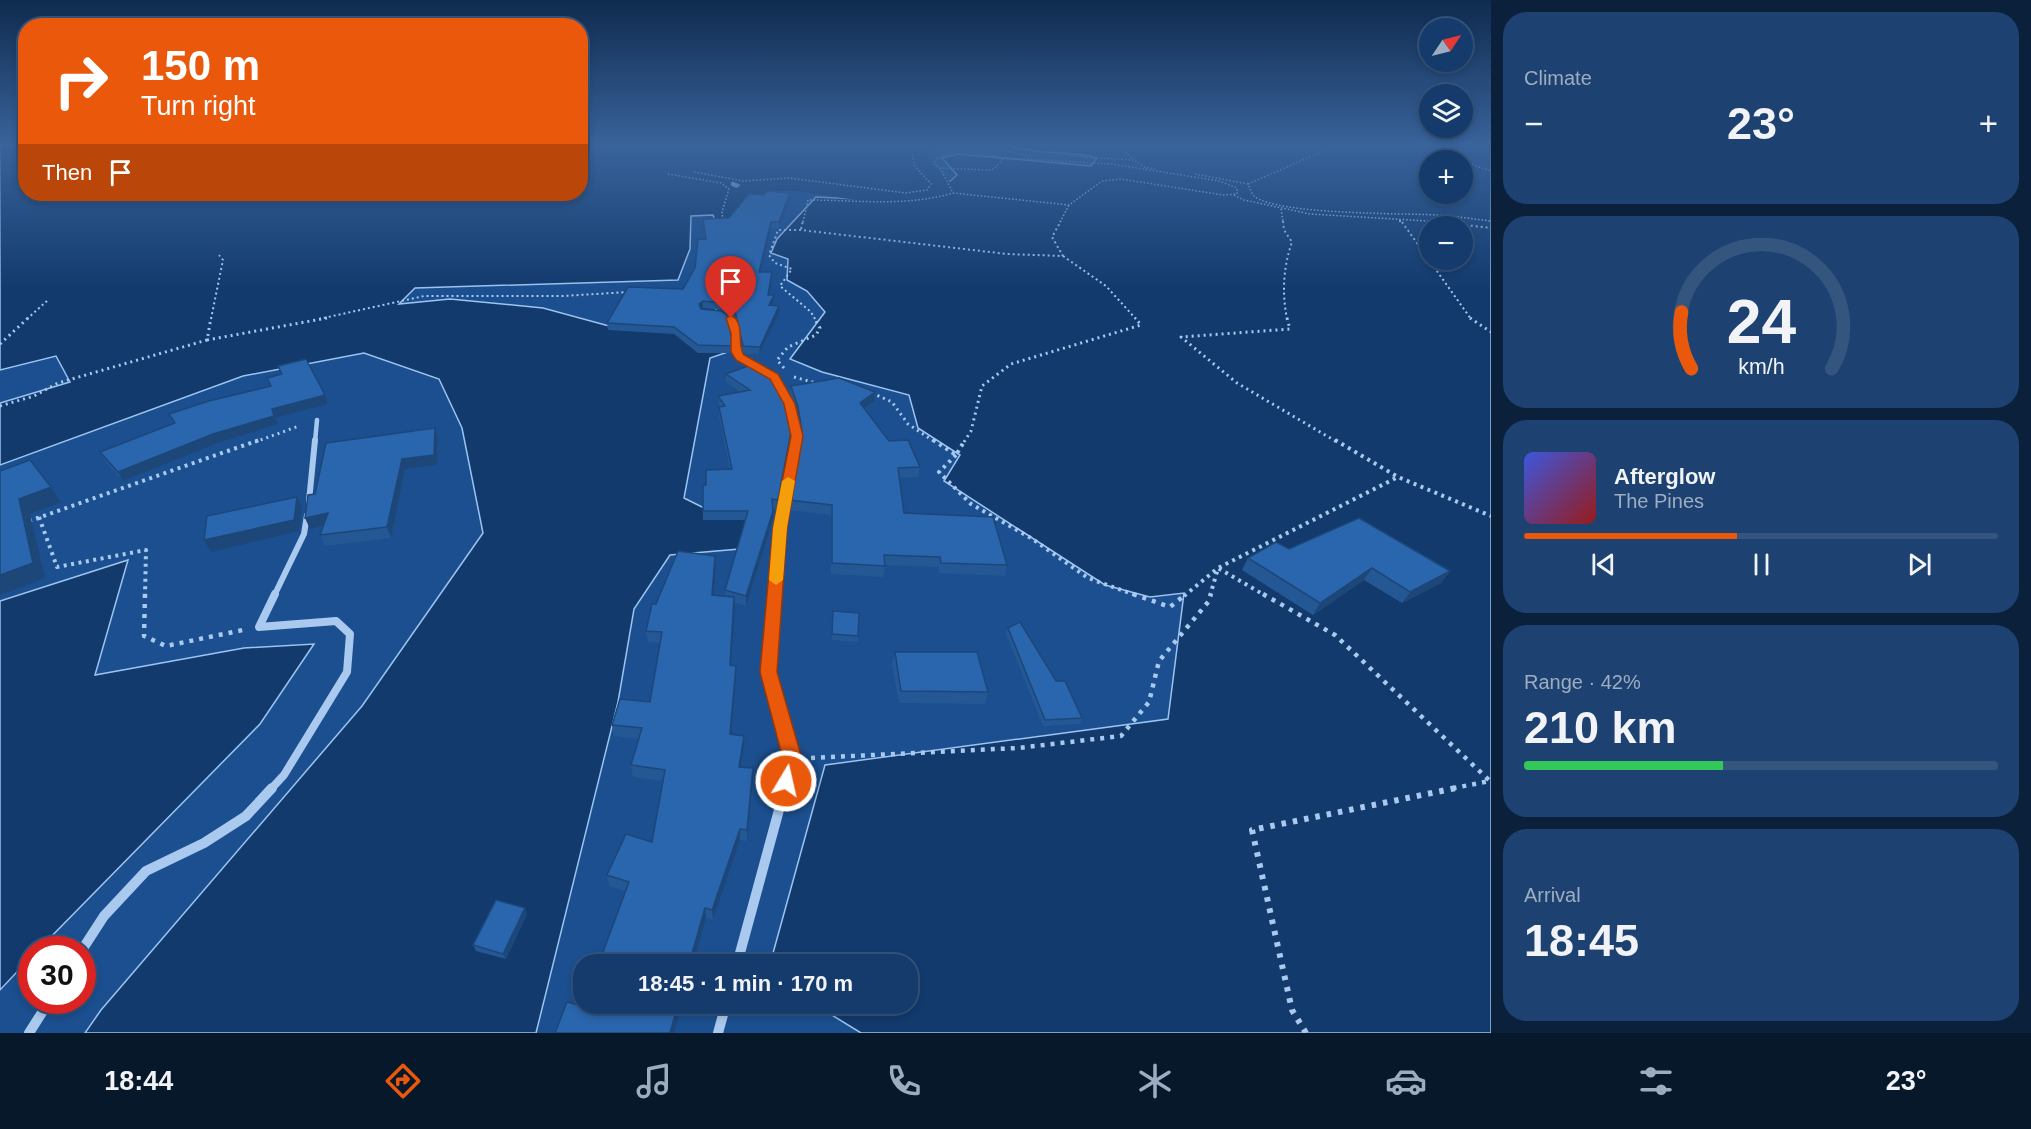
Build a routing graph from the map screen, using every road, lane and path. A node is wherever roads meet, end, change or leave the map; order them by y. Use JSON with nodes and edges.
{"nodes":[{"id":1,"x":728,"y":193,"type":"edge"},
{"id":2,"x":953,"y":193,"type":"edge"},
{"id":3,"x":955,"y":193,"type":"edge"},
{"id":4,"x":1087,"y":193,"type":"edge"},
{"id":5,"x":1213,"y":193,"type":"edge"},
{"id":6,"x":1238,"y":193,"type":"edge"},
{"id":7,"x":1252,"y":193,"type":"edge"},
{"id":8,"x":1234,"y":195,"type":"junction"},
{"id":9,"x":1069,"y":205,"type":"junction"},
{"id":10,"x":1281,"y":209,"type":"junction"},
{"id":11,"x":1491,"y":221,"type":"edge"},
{"id":12,"x":1401,"y":222,"type":"junction"},
{"id":13,"x":1491,"y":228,"type":"edge"},
{"id":14,"x":801,"y":230,"type":"junction"},
{"id":15,"x":724,"y":232,"type":"edge"},
{"id":16,"x":219,"y":255,"type":"dead end"},
{"id":17,"x":1063,"y":256,"type":"junction"},
{"id":18,"x":629,"y":292,"type":"edge"},
{"id":19,"x":48,"y":300,"type":"dead end"},
{"id":20,"x":712,"y":313,"type":"edge"},
{"id":21,"x":1491,"y":332,"type":"edge"},
{"id":22,"x":207,"y":340,"type":"junction"},
{"id":23,"x":0,"y":344,"type":"edge"},
{"id":24,"x":784,"y":368,"type":"dead end"},
{"id":25,"x":765,"y":371,"type":"edge"},
{"id":26,"x":774,"y":376,"type":"edge"},
{"id":27,"x":791,"y":376,"type":"dead end"},
{"id":28,"x":816,"y":384,"type":"edge"},
{"id":29,"x":872,"y":393,"type":"edge"},
{"id":30,"x":0,"y":406,"type":"edge"},
{"id":31,"x":317,"y":420,"type":"joint"},
{"id":32,"x":956,"y":455,"type":"junction"},
{"id":33,"x":1398,"y":477,"type":"junction"},
{"id":34,"x":1491,"y":516,"type":"edge"},
{"id":35,"x":39,"y":517,"type":"junction"},
{"id":36,"x":20,"y":524,"type":"edge"},
{"id":37,"x":1218,"y":568,"type":"junction"},
{"id":38,"x":259,"y":627,"type":"junction"},
{"id":39,"x":793,"y":759,"type":"junction"},
{"id":40,"x":1490,"y":781,"type":"edge"},
{"id":41,"x":91,"y":936,"type":"edge"},
{"id":42,"x":739,"y":954,"type":"edge"},
{"id":43,"x":41,"y":1014,"type":"edge"},
{"id":44,"x":723,"y":1014,"type":"edge"},
{"id":45,"x":29,"y":1033,"type":"edge"},
{"id":46,"x":718,"y":1033,"type":"edge"},
{"id":47,"x":1305,"y":1033,"type":"edge"}],
"edges":[{"from":1,"to":15,"type":"path"},
{"from":2,"to":14,"type":"path"},
{"from":3,"to":9,"type":"path"},
{"from":4,"to":9,"type":"path"},
{"from":5,"to":8,"type":"path"},
{"from":6,"to":8,"type":"path"},
{"from":7,"to":11,"type":"path"},
{"from":8,"to":10,"type":"path"},
{"from":9,"to":17,"type":"path"},
{"from":10,"to":12,"type":"path"},
{"from":10,"to":33,"type":"path"},
{"from":12,"to":13,"type":"path"},
{"from":12,"to":21,"type":"path"},
{"from":14,"to":17,"type":"path"},
{"from":14,"to":24,"type":"path"},
{"from":16,"to":22,"type":"path"},
{"from":17,"to":32,"type":"path"},
{"from":18,"to":22,"type":"path"},
{"from":19,"to":23,"type":"path"},
{"from":20,"to":25,"type":"street"},
{"from":22,"to":30,"type":"path"},
{"from":26,"to":39,"type":"street"},
{"from":27,"to":28,"type":"path"},
{"from":29,"to":32,"type":"path"},
{"from":31,"to":35,"type":"path"},
{"from":31,"to":38,"type":"street"},
{"from":32,"to":37,"type":"path"},
{"from":33,"to":34,"type":"path"},
{"from":33,"to":37,"type":"path"},
{"from":35,"to":36,"type":"path"},
{"from":35,"to":38,"type":"path"},
{"from":37,"to":39,"type":"path"},
{"from":37,"to":40,"type":"path"},
{"from":38,"to":41,"type":"street"},
{"from":39,"to":42,"type":"street"},
{"from":40,"to":47,"type":"path"},
{"from":43,"to":45,"type":"street"},
{"from":44,"to":46,"type":"street"}]}
